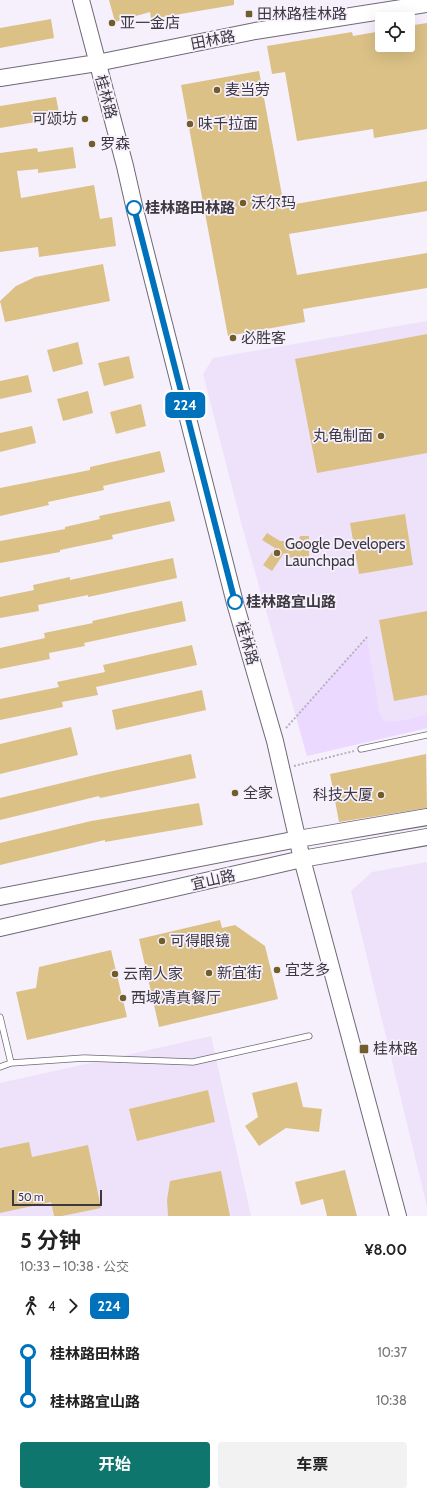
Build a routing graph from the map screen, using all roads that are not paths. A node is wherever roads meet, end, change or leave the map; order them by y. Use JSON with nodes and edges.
{"nodes":[{"id":1,"x":81,"y":0,"type":"edge"},
{"id":2,"x":427,"y":4,"type":"edge"},
{"id":3,"x":97,"y":62,"type":"junction"},
{"id":4,"x":0,"y":78,"type":"edge"},
{"id":5,"x":427,"y":735,"type":"edge"},
{"id":6,"x":361,"y":749,"type":"road end"},
{"id":7,"x":427,"y":817,"type":"edge"},
{"id":8,"x":427,"y":837,"type":"edge"},
{"id":9,"x":298,"y":839,"type":"junction"},
{"id":10,"x":302,"y":859,"type":"junction"},
{"id":11,"x":0,"y":897,"type":"edge"},
{"id":12,"x":0,"y":928,"type":"edge"},
{"id":13,"x":0,"y":1017,"type":"edge"},
{"id":14,"x":309,"y":1036,"type":"dead end"},
{"id":15,"x":11,"y":1063,"type":"junction"},
{"id":16,"x":0,"y":1067,"type":"edge"},
{"id":17,"x":398,"y":1216,"type":"edge"}],
"edges":[{"from":1,"to":3,"type":"main road","name":"桂林路"},
{"from":2,"to":3,"type":"main road","name":"田林路"},
{"from":3,"to":4,"type":"main road","name":"田林路"},
{"from":3,"to":9,"type":"main road","name":"桂林路"},
{"from":5,"to":6,"type":"lane"},
{"from":7,"to":9,"type":"main road","name":"宜山路"},
{"from":8,"to":10,"type":"main road","name":"宜山路"},
{"from":9,"to":10,"type":"main road","name":"桂林路"},
{"from":9,"to":11,"type":"main road","name":"宜山路"},
{"from":10,"to":12,"type":"main road","name":"宜山路"},
{"from":10,"to":17,"type":"main road","name":"桂林路"},
{"from":13,"to":15,"type":"lane"},
{"from":14,"to":15,"type":"lane"},
{"from":15,"to":16,"type":"lane"}]}
